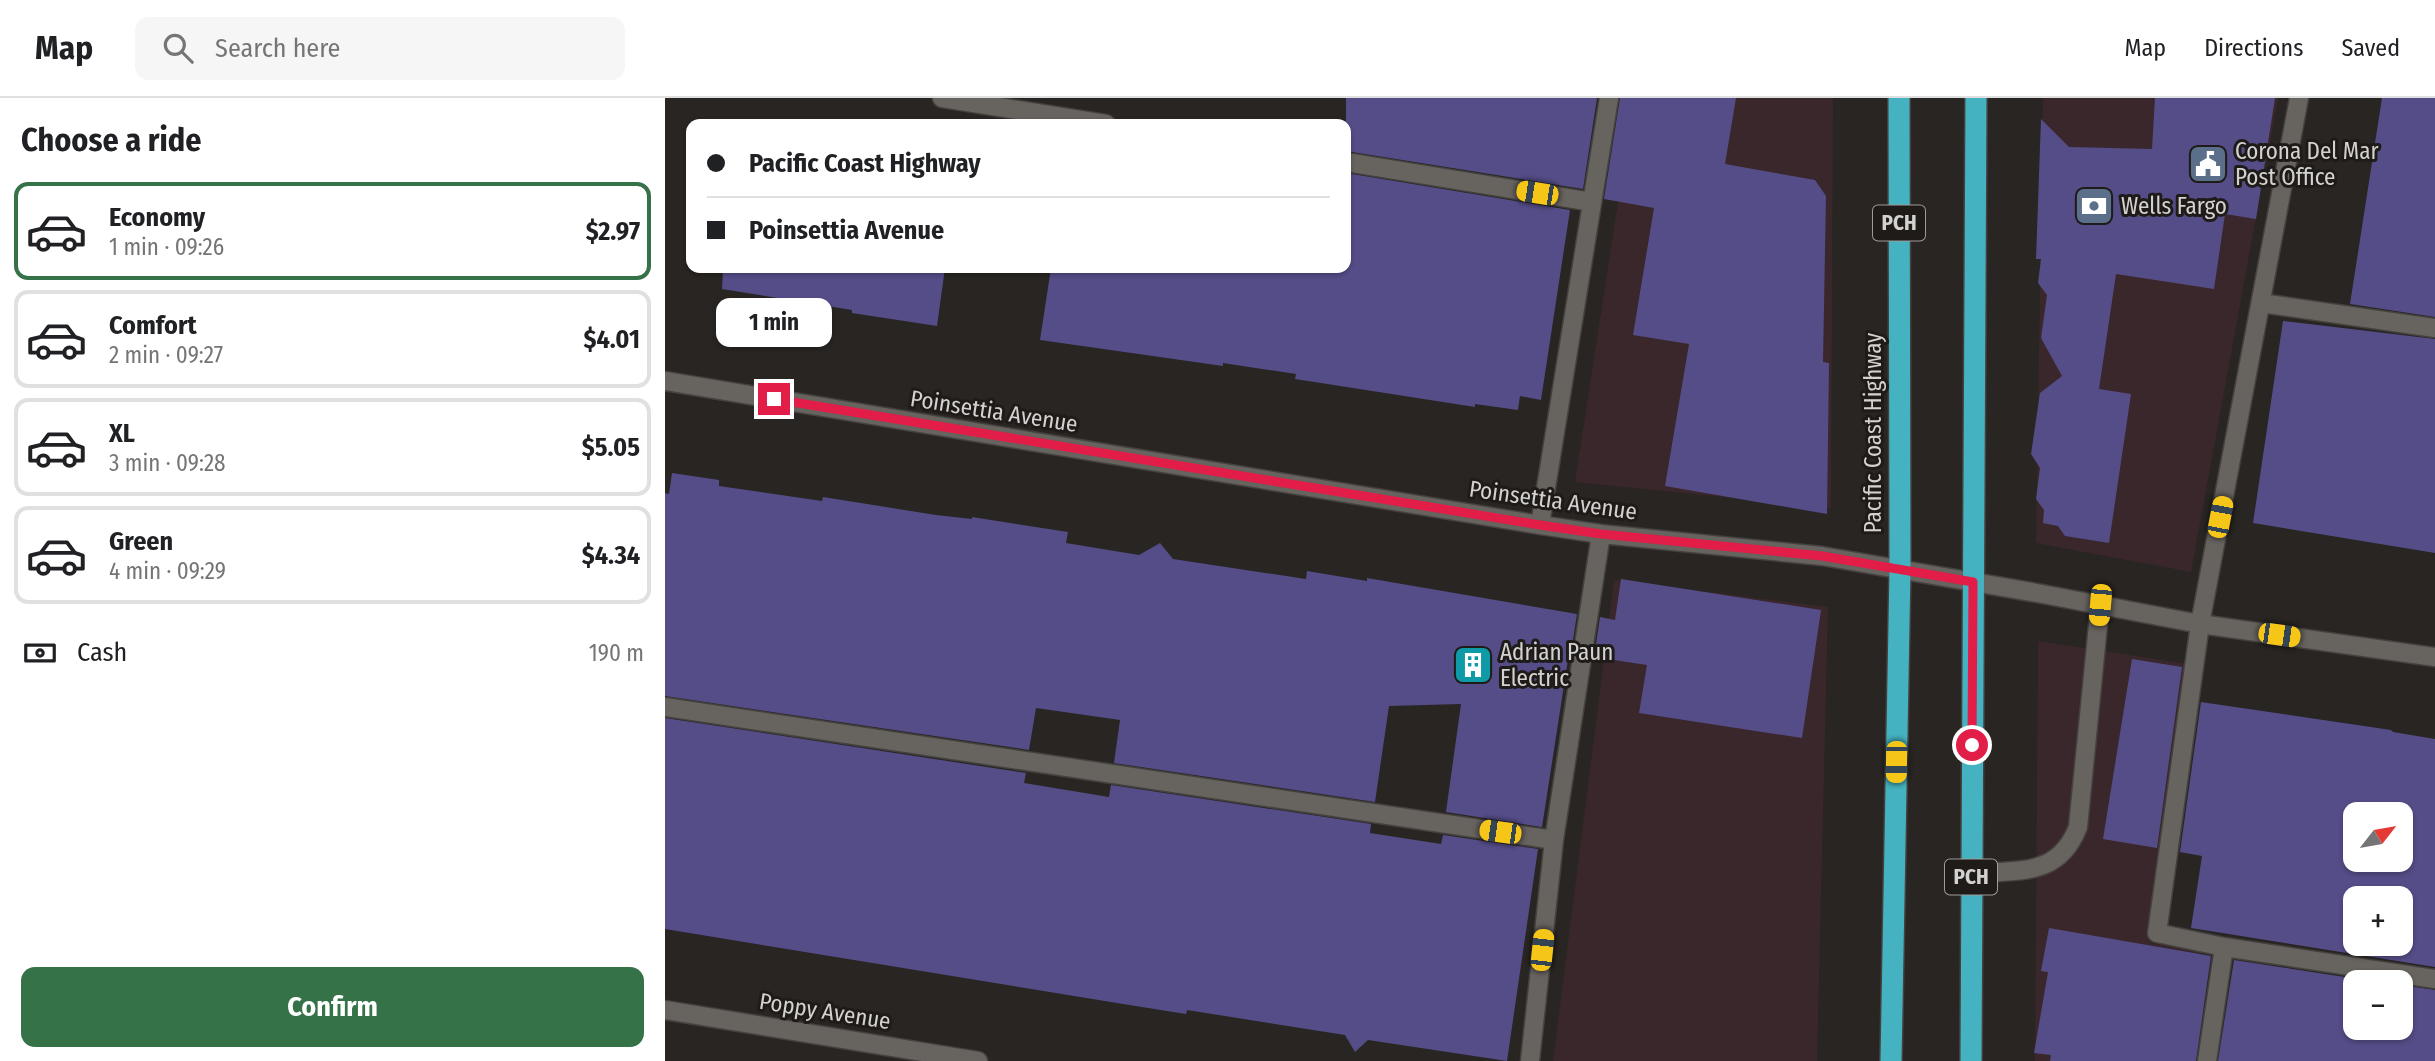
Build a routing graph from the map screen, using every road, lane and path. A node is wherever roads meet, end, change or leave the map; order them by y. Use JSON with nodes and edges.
{"nodes":[{"id":1,"x":942,"y":98,"type":"edge"},
{"id":2,"x":1609,"y":98,"type":"edge"},
{"id":3,"x":1899,"y":98,"type":"edge"},
{"id":4,"x":1976,"y":98,"type":"edge"},
{"id":5,"x":2299,"y":98,"type":"edge"},
{"id":6,"x":1074,"y":119,"type":"edge"},
{"id":7,"x":1351,"y":163,"type":"edge"},
{"id":8,"x":1592,"y":202,"type":"junction"},
{"id":9,"x":2261,"y":303,"type":"junction"},
{"id":10,"x":2435,"y":328,"type":"edge"},
{"id":11,"x":665,"y":382,"type":"edge"},
{"id":12,"x":1540,"y":525,"type":"junction"},
{"id":13,"x":1601,"y":534,"type":"junction"},
{"id":14,"x":1900,"y":569,"type":"junction"},
{"id":15,"x":1973,"y":582,"type":"junction"},
{"id":16,"x":2100,"y":605,"type":"junction"},
{"id":17,"x":2200,"y":624,"type":"junction"},
{"id":18,"x":2435,"y":657,"type":"edge"},
{"id":19,"x":665,"y":707,"type":"edge"},
{"id":20,"x":1554,"y":840,"type":"junction"},
{"id":21,"x":1971,"y":874,"type":"junction"},
{"id":22,"x":2224,"y":947,"type":"junction"},
{"id":23,"x":2435,"y":979,"type":"edge"},
{"id":24,"x":665,"y":1010,"type":"edge"},
{"id":25,"x":978,"y":1061,"type":"edge"},
{"id":26,"x":1530,"y":1061,"type":"edge"},
{"id":27,"x":1891,"y":1061,"type":"edge"},
{"id":28,"x":1971,"y":1061,"type":"edge"},
{"id":29,"x":2207,"y":1061,"type":"edge"}],
"edges":[{"from":1,"to":6,"type":"street"},
{"from":2,"to":8,"type":"street"},
{"from":3,"to":14,"type":"highway","name":"Pacific Coast Highway","number":"PCH"},
{"from":4,"to":15,"type":"highway","number":"PCH"},
{"from":5,"to":9,"type":"street"},
{"from":7,"to":8,"type":"street"},
{"from":8,"to":12,"type":"street"},
{"from":9,"to":10,"type":"street"},
{"from":9,"to":17,"type":"street"},
{"from":11,"to":12,"type":"street","name":"Poinsettia Avenue"},
{"from":12,"to":13,"type":"street","name":"Poinsettia Avenue"},
{"from":13,"to":14,"type":"street","name":"Poinsettia Avenue"},
{"from":13,"to":20,"type":"street"},
{"from":14,"to":15,"type":"street","name":"Poinsettia Avenue"},
{"from":14,"to":27,"type":"highway","name":"Pacific Coast Highway","number":"PCH"},
{"from":15,"to":16,"type":"street","name":"Poinsettia Avenue"},
{"from":15,"to":21,"type":"highway","number":"PCH"},
{"from":16,"to":17,"type":"street","name":"Poinsettia Avenue"},
{"from":16,"to":21,"type":"street"},
{"from":17,"to":18,"type":"street","name":"Poinsettia Avenue"},
{"from":17,"to":22,"type":"street"},
{"from":19,"to":20,"type":"street"},
{"from":20,"to":26,"type":"street"},
{"from":21,"to":28,"type":"highway","number":"PCH"},
{"from":22,"to":23,"type":"street"},
{"from":22,"to":29,"type":"street"},
{"from":24,"to":25,"type":"street","name":"Poppy Avenue"}]}
